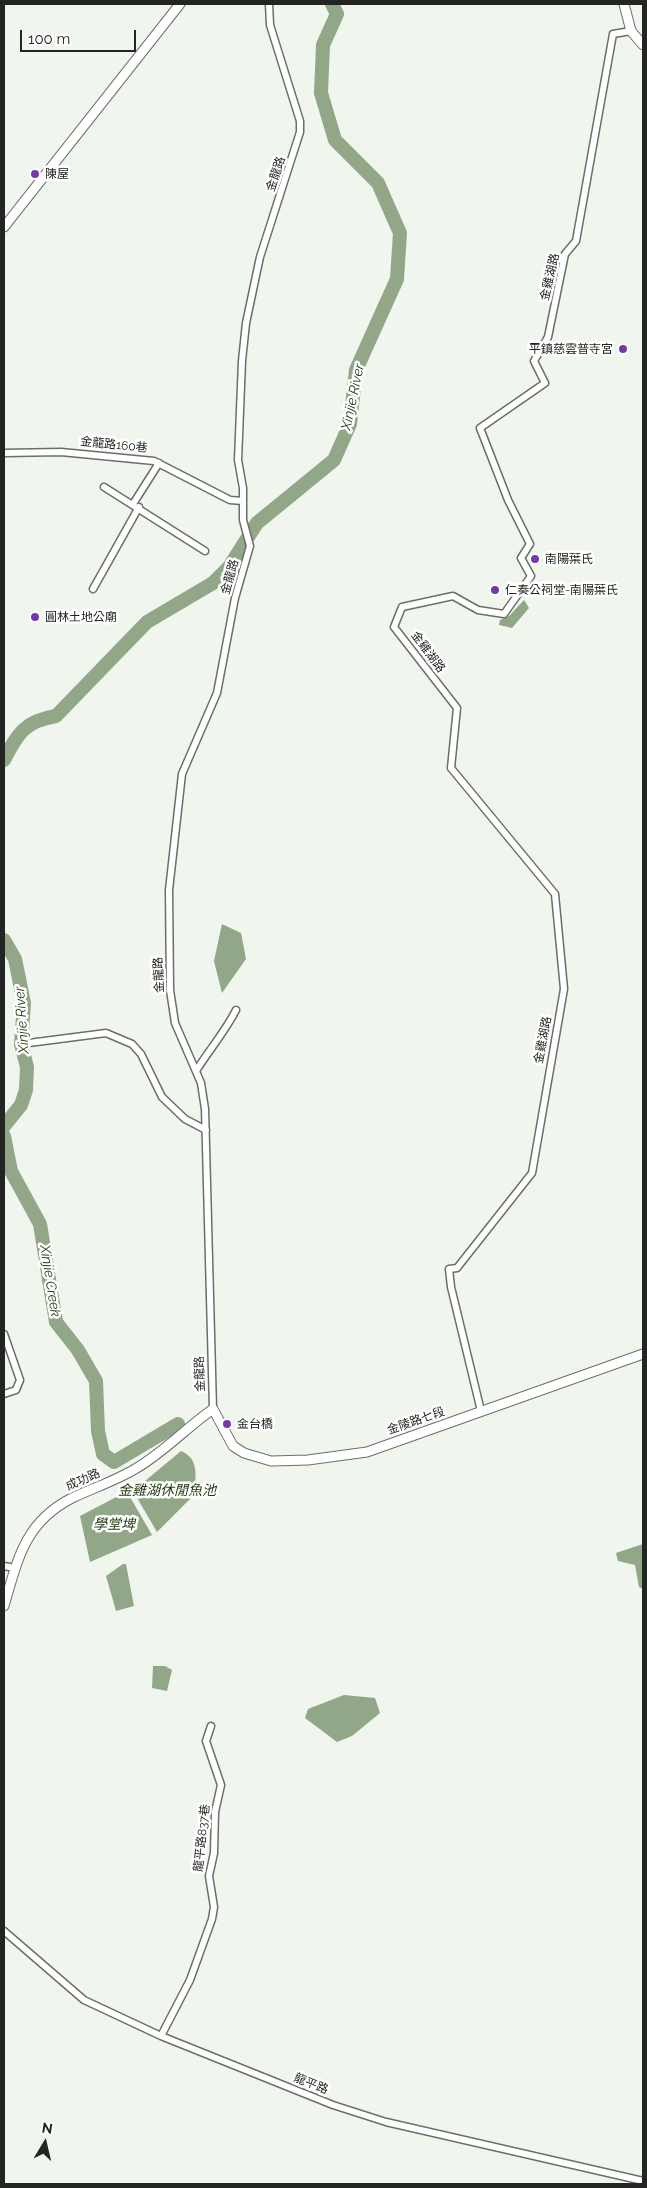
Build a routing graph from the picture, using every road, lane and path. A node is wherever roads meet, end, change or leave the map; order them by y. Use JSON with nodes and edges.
{"nodes":[{"id":1,"x":180,"y":4,"type":"edge"},
{"id":2,"x":269,"y":4,"type":"edge"},
{"id":3,"x":624,"y":4,"type":"edge"},
{"id":4,"x":631,"y":31,"type":"junction"},
{"id":5,"x":643,"y":45,"type":"edge"},
{"id":6,"x":4,"y":227,"type":"edge"},
{"id":7,"x":4,"y":453,"type":"edge"},
{"id":8,"x":159,"y":462,"type":"junction"},
{"id":9,"x":104,"y":487,"type":"dead end"},
{"id":10,"x":243,"y":501,"type":"junction"},
{"id":11,"x":136,"y":506,"type":"junction"},
{"id":12,"x":205,"y":551,"type":"dead end"},
{"id":13,"x":93,"y":589,"type":"dead end"},
{"id":14,"x":236,"y":1010,"type":"dead end"},
{"id":15,"x":20,"y":1044,"type":"dead end"},
{"id":16,"x":196,"y":1070,"type":"junction"},
{"id":17,"x":206,"y":1130,"type":"junction"},
{"id":18,"x":4,"y":1334,"type":"edge"},
{"id":19,"x":643,"y":1354,"type":"edge"},
{"id":20,"x":4,"y":1394,"type":"edge"},
{"id":21,"x":213,"y":1409,"type":"junction"},
{"id":22,"x":481,"y":1411,"type":"junction"},
{"id":23,"x":4,"y":1566,"type":"edge"},
{"id":24,"x":15,"y":1568,"type":"junction"},
{"id":25,"x":4,"y":1606,"type":"edge"},
{"id":26,"x":211,"y":1726,"type":"dead end"},
{"id":27,"x":4,"y":1931,"type":"edge"},
{"id":28,"x":161,"y":2036,"type":"junction"},
{"id":29,"x":643,"y":2181,"type":"edge"}],
"edges":[{"from":1,"to":6,"type":"street"},
{"from":2,"to":10,"type":"street","name":"金龍路"},
{"from":3,"to":4,"type":"street"},
{"from":4,"to":5,"type":"street"},
{"from":4,"to":22,"type":"street","name":"金雞湖路"},
{"from":7,"to":8,"type":"street","name":"金龍路160巷"},
{"from":8,"to":10,"type":"street","name":"金龍路160巷"},
{"from":8,"to":11,"type":"street"},
{"from":9,"to":11,"type":"street"},
{"from":10,"to":16,"type":"street","name":"金龍路"},
{"from":11,"to":12,"type":"street"},
{"from":11,"to":13,"type":"street"},
{"from":14,"to":16,"type":"street"},
{"from":15,"to":17,"type":"street"},
{"from":16,"to":17,"type":"street","name":"金龍路"},
{"from":17,"to":21,"type":"street","name":"金龍路"},
{"from":18,"to":20,"type":"street"},
{"from":19,"to":22,"type":"street","name":"金陵路七段"},
{"from":21,"to":22,"type":"street","name":"金陵路七段"},
{"from":21,"to":24,"type":"street","name":"成功路"},
{"from":23,"to":24,"type":"street"},
{"from":24,"to":25,"type":"street","name":"成功路"},
{"from":26,"to":28,"type":"street","name":"龍平路837巷"},
{"from":27,"to":28,"type":"street","name":"龍平路"},
{"from":28,"to":29,"type":"street","name":"龍平路"}]}
